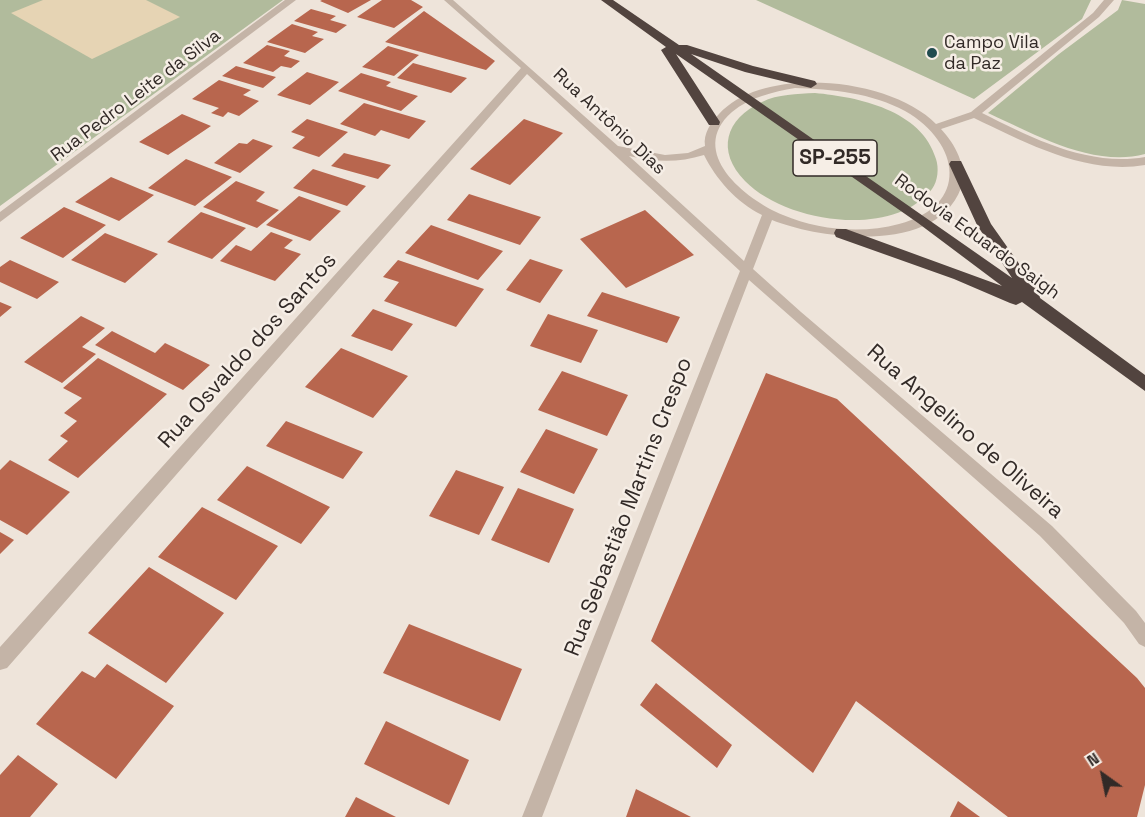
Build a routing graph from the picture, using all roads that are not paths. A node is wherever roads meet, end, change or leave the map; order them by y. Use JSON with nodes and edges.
{"nodes":[{"id":1,"x":291,"y":0,"type":"edge"},
{"id":2,"x":448,"y":0,"type":"edge"},
{"id":3,"x":606,"y":0,"type":"edge"},
{"id":4,"x":1108,"y":0,"type":"edge"},
{"id":5,"x":656,"y":37,"type":"junction"},
{"id":6,"x":527,"y":68,"type":"junction"},
{"id":7,"x":811,"y":84,"type":"junction"},
{"id":8,"x":746,"y":97,"type":"junction"},
{"id":9,"x":975,"y":114,"type":"junction"},
{"id":10,"x":714,"y":122,"type":"junction"},
{"id":11,"x":934,"y":128,"type":"junction"},
{"id":12,"x":711,"y":147,"type":"junction"},
{"id":13,"x":613,"y":148,"type":"junction"},
{"id":14,"x":1145,"y":161,"type":"edge"},
{"id":15,"x":956,"y":164,"type":"junction"},
{"id":16,"x":769,"y":213,"type":"junction"},
{"id":17,"x":0,"y":218,"type":"edge"},
{"id":18,"x":923,"y":220,"type":"junction"},
{"id":19,"x":841,"y":232,"type":"junction"},
{"id":20,"x":747,"y":270,"type":"junction"},
{"id":21,"x":1042,"y":310,"type":"junction"},
{"id":22,"x":1145,"y":384,"type":"edge"},
{"id":23,"x":1145,"y":638,"type":"edge"},
{"id":24,"x":0,"y":661,"type":"edge"},
{"id":25,"x":532,"y":817,"type":"edge"}],
"edges":[{"from":1,"to":17,"type":"street","name":"Rua Pedro Leite da Silva"},
{"from":2,"to":6,"type":"street","name":"Rua Antônio Dias"},
{"from":3,"to":5,"type":"highway","name":"Rodovia Eduardo Saigh","number":"SP-255"},
{"from":4,"to":9,"type":"street"},
{"from":5,"to":7,"type":"highway"},
{"from":5,"to":8,"type":"highway","name":"Rodovia Eduardo Saigh","number":"SP-255"},
{"from":5,"to":10,"type":"highway"},
{"from":6,"to":13,"type":"street","name":"Rua Antônio Dias"},
{"from":6,"to":24,"type":"street","name":"Rua Osvaldo dos Santos"},
{"from":7,"to":8,"type":"street"},
{"from":7,"to":11,"type":"street"},
{"from":8,"to":10,"type":"street"},
{"from":8,"to":18,"type":"highway","name":"Rodovia Eduardo Saigh","number":"SP-255"},
{"from":9,"to":11,"type":"street"},
{"from":9,"to":14,"type":"street"},
{"from":10,"to":12,"type":"street"},
{"from":11,"to":15,"type":"street"},
{"from":12,"to":13,"type":"street"},
{"from":12,"to":16,"type":"street"},
{"from":13,"to":20,"type":"street","name":"Rua Antônio Dias"},
{"from":15,"to":18,"type":"street"},
{"from":15,"to":21,"type":"highway"},
{"from":16,"to":19,"type":"street"},
{"from":16,"to":20,"type":"street","name":"Rua Sebastião Martins Crespo"},
{"from":18,"to":19,"type":"street"},
{"from":18,"to":21,"type":"highway","name":"Rodovia Eduardo Saigh","number":"SP-255"},
{"from":19,"to":21,"type":"highway"},
{"from":20,"to":23,"type":"street","name":"Rua Angelino de Oliveira"},
{"from":20,"to":25,"type":"street","name":"Rua Sebastião Martins Crespo"},
{"from":21,"to":22,"type":"highway","name":"Rodovia Eduardo Saigh","number":"SP-255"}]}
